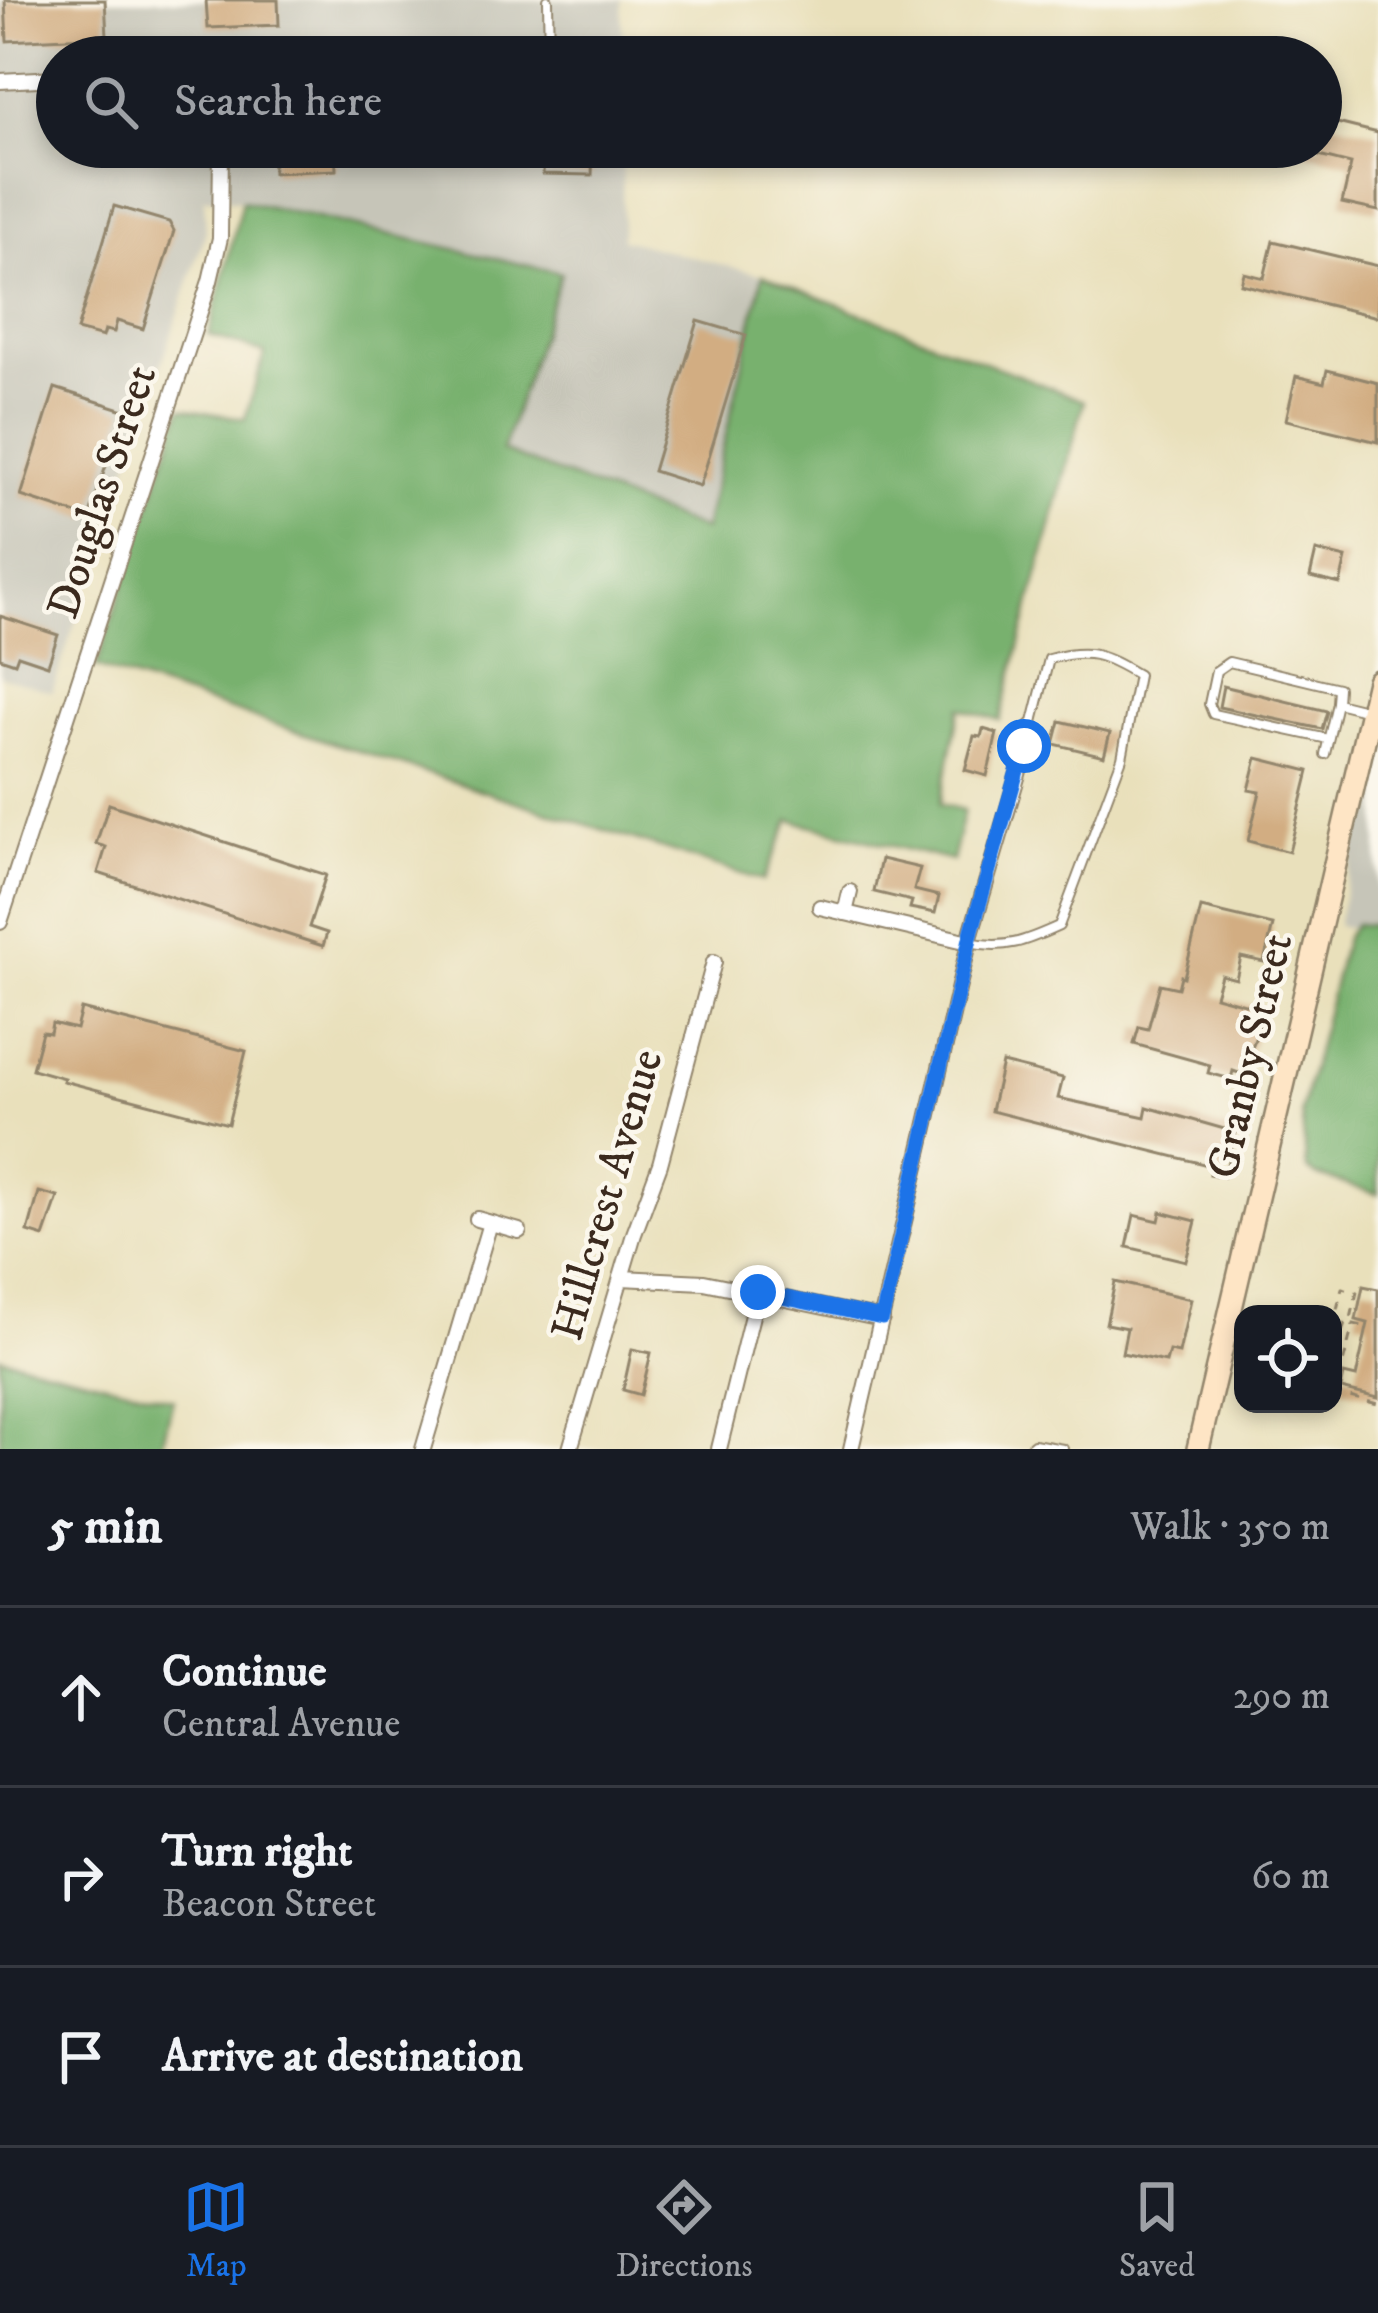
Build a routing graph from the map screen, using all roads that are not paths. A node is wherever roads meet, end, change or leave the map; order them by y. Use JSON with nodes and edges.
{"nodes":[{"id":1,"x":548,"y":0,"type":"edge"},
{"id":2,"x":549,"y":36,"type":"edge"},
{"id":3,"x":36,"y":79,"type":"edge"},
{"id":4,"x":0,"y":81,"type":"edge"},
{"id":5,"x":221,"y":168,"type":"edge"},
{"id":6,"x":1378,"y":681,"type":"edge"},
{"id":7,"x":1337,"y":704,"type":"junction"},
{"id":8,"x":1371,"y":712,"type":"junction"},
{"id":9,"x":1032,"y":727,"type":"joint"},
{"id":10,"x":1328,"y":739,"type":"junction"},
{"id":11,"x":1325,"y":754,"type":"dead end"},
{"id":12,"x":850,"y":892,"type":"dead end"},
{"id":13,"x":820,"y":907,"type":"dead end"},
{"id":14,"x":845,"y":913,"type":"junction"},
{"id":15,"x":0,"y":922,"type":"edge"},
{"id":16,"x":969,"y":943,"type":"junction"},
{"id":17,"x":713,"y":962,"type":"dead end"},
{"id":18,"x":519,"y":1232,"type":"dead end"},
{"id":19,"x":621,"y":1278,"type":"junction"},
{"id":20,"x":758,"y":1292,"type":"junction"},
{"id":21,"x":882,"y":1318,"type":"junction"},
{"id":22,"x":423,"y":1449,"type":"edge"},
{"id":23,"x":571,"y":1449,"type":"edge"},
{"id":24,"x":719,"y":1449,"type":"edge"},
{"id":25,"x":851,"y":1449,"type":"edge"},
{"id":26,"x":1028,"y":1449,"type":"edge"},
{"id":27,"x":1063,"y":1449,"type":"edge"},
{"id":28,"x":1198,"y":1449,"type":"edge"}],
"edges":[{"from":1,"to":2,"type":"lane"},
{"from":3,"to":4,"type":"street"},
{"from":5,"to":15,"type":"street","name":"Douglas Street"},
{"from":6,"to":8,"type":"main road","name":"Granby Street"},
{"from":7,"to":8,"type":"lane"},
{"from":7,"to":10,"type":"lane"},
{"from":7,"to":10,"type":"lane"},
{"from":8,"to":28,"type":"main road","name":"Granby Street"},
{"from":9,"to":16,"type":"street"},
{"from":9,"to":16,"type":"lane"},
{"from":10,"to":11,"type":"lane"},
{"from":12,"to":14,"type":"street"},
{"from":13,"to":14,"type":"street"},
{"from":14,"to":16,"type":"street"},
{"from":16,"to":21,"type":"street"},
{"from":17,"to":19,"type":"street","name":"Hillcrest Avenue"},
{"from":18,"to":22,"type":"street"},
{"from":19,"to":20,"type":"street"},
{"from":19,"to":23,"type":"street","name":"Hillcrest Avenue"},
{"from":20,"to":21,"type":"street"},
{"from":20,"to":24,"type":"street"},
{"from":21,"to":25,"type":"street"},
{"from":26,"to":27,"type":"lane"}]}
